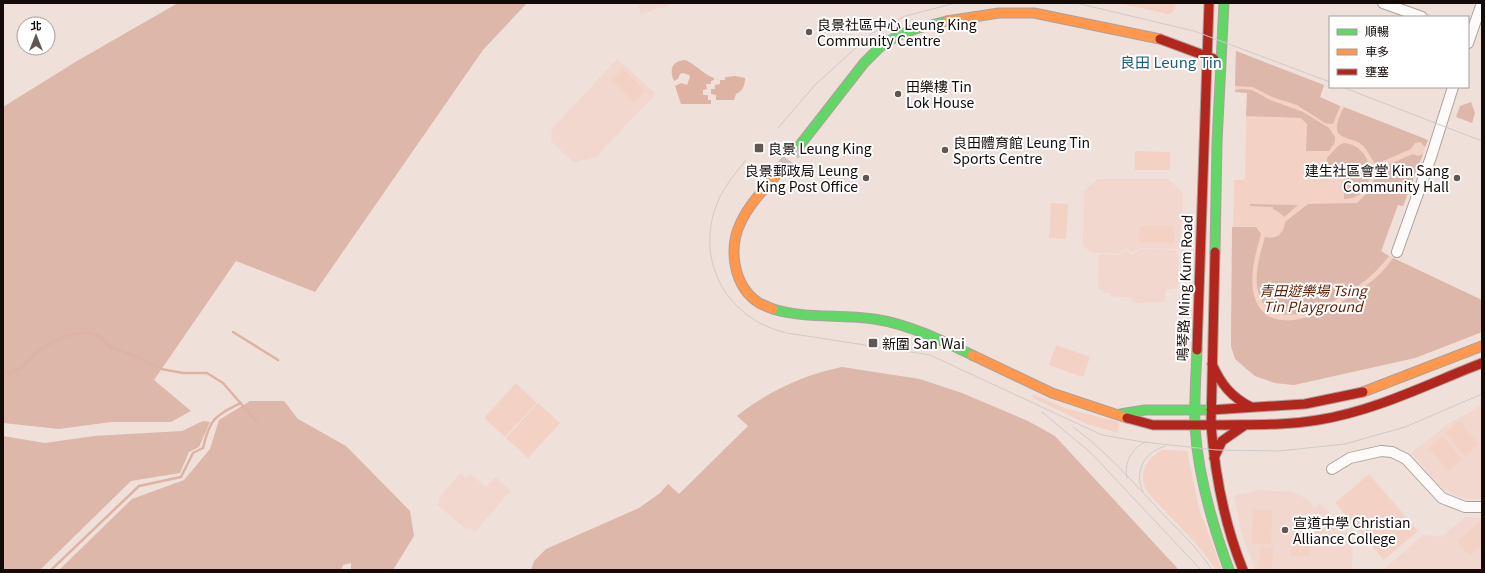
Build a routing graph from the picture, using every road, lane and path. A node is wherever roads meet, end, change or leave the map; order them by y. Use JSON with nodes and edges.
{"nodes":[{"id":1,"x":1208,"y":3,"type":"edge"},
{"id":2,"x":1224,"y":3,"type":"edge"},
{"id":3,"x":1383,"y":3,"type":"edge"},
{"id":4,"x":1482,"y":3,"type":"edge"},
{"id":5,"x":1419,"y":16,"type":"edge"},
{"id":6,"x":1469,"y":37,"type":"edge"},
{"id":7,"x":1206,"y":56,"type":"junction"},
{"id":8,"x":1222,"y":62,"type":"junction"},
{"id":9,"x":1453,"y":88,"type":"edge"},
{"id":10,"x":800,"y":145,"type":"tunnel mouth"},
{"id":11,"x":780,"y":171,"type":"tunnel mouth"},
{"id":12,"x":1397,"y":252,"type":"dead end"},
{"id":13,"x":1482,"y":346,"type":"edge"},
{"id":14,"x":1482,"y":363,"type":"edge"},
{"id":15,"x":1212,"y":364,"type":"junction"},
{"id":16,"x":1251,"y":407,"type":"junction"},
{"id":17,"x":1195,"y":410,"type":"junction"},
{"id":18,"x":1211,"y":410,"type":"junction"},
{"id":19,"x":1117,"y":414,"type":"junction"},
{"id":20,"x":1195,"y":425,"type":"junction"},
{"id":21,"x":1211,"y":425,"type":"junction"},
{"id":22,"x":1245,"y":425,"type":"junction"},
{"id":23,"x":1214,"y":458,"type":"junction"},
{"id":24,"x":1332,"y":469,"type":"dead end"},
{"id":25,"x":1482,"y":507,"type":"edge"},
{"id":26,"x":1230,"y":570,"type":"edge"},
{"id":27,"x":1243,"y":570,"type":"edge"}],
"edges":[{"from":1,"to":7,"type":"main road","name":"鳴琴路 Ming Kum Road"},
{"from":2,"to":8,"type":"main road","name":"鳴琴路 Ming Kum Road"},
{"from":3,"to":5,"type":"street"},
{"from":4,"to":6,"type":"street"},
{"from":7,"to":8,"type":"main road"},
{"from":7,"to":10,"type":"main road"},
{"from":7,"to":17,"type":"main road","name":"鳴琴路 Ming Kum Road"},
{"from":8,"to":15,"type":"main road","name":"鳴琴路 Ming Kum Road"},
{"from":9,"to":12,"type":"street"},
{"from":11,"to":19,"type":"main road"},
{"from":13,"to":16,"type":"main road"},
{"from":14,"to":22,"type":"main road"},
{"from":15,"to":16,"type":"main road"},
{"from":15,"to":18,"type":"main road","name":"鳴琴路 Ming Kum Road"},
{"from":16,"to":18,"type":"main road"},
{"from":17,"to":18,"type":"main road"},
{"from":17,"to":19,"type":"main road"},
{"from":17,"to":20,"type":"main road","name":"鳴琴路 Ming Kum Road"},
{"from":18,"to":21,"type":"main road","name":"鳴琴路 Ming Kum Road"},
{"from":19,"to":20,"type":"main road"},
{"from":20,"to":21,"type":"main road"},
{"from":20,"to":26,"type":"main road","name":"鳴琴路 Ming Kum Road"},
{"from":21,"to":22,"type":"main road"},
{"from":21,"to":23,"type":"main road","name":"鳴琴路 Ming Kum Road"},
{"from":22,"to":23,"type":"main road"},
{"from":23,"to":27,"type":"main road","name":"鳴琴路 Ming Kum Road"},
{"from":24,"to":25,"type":"street"}]}
